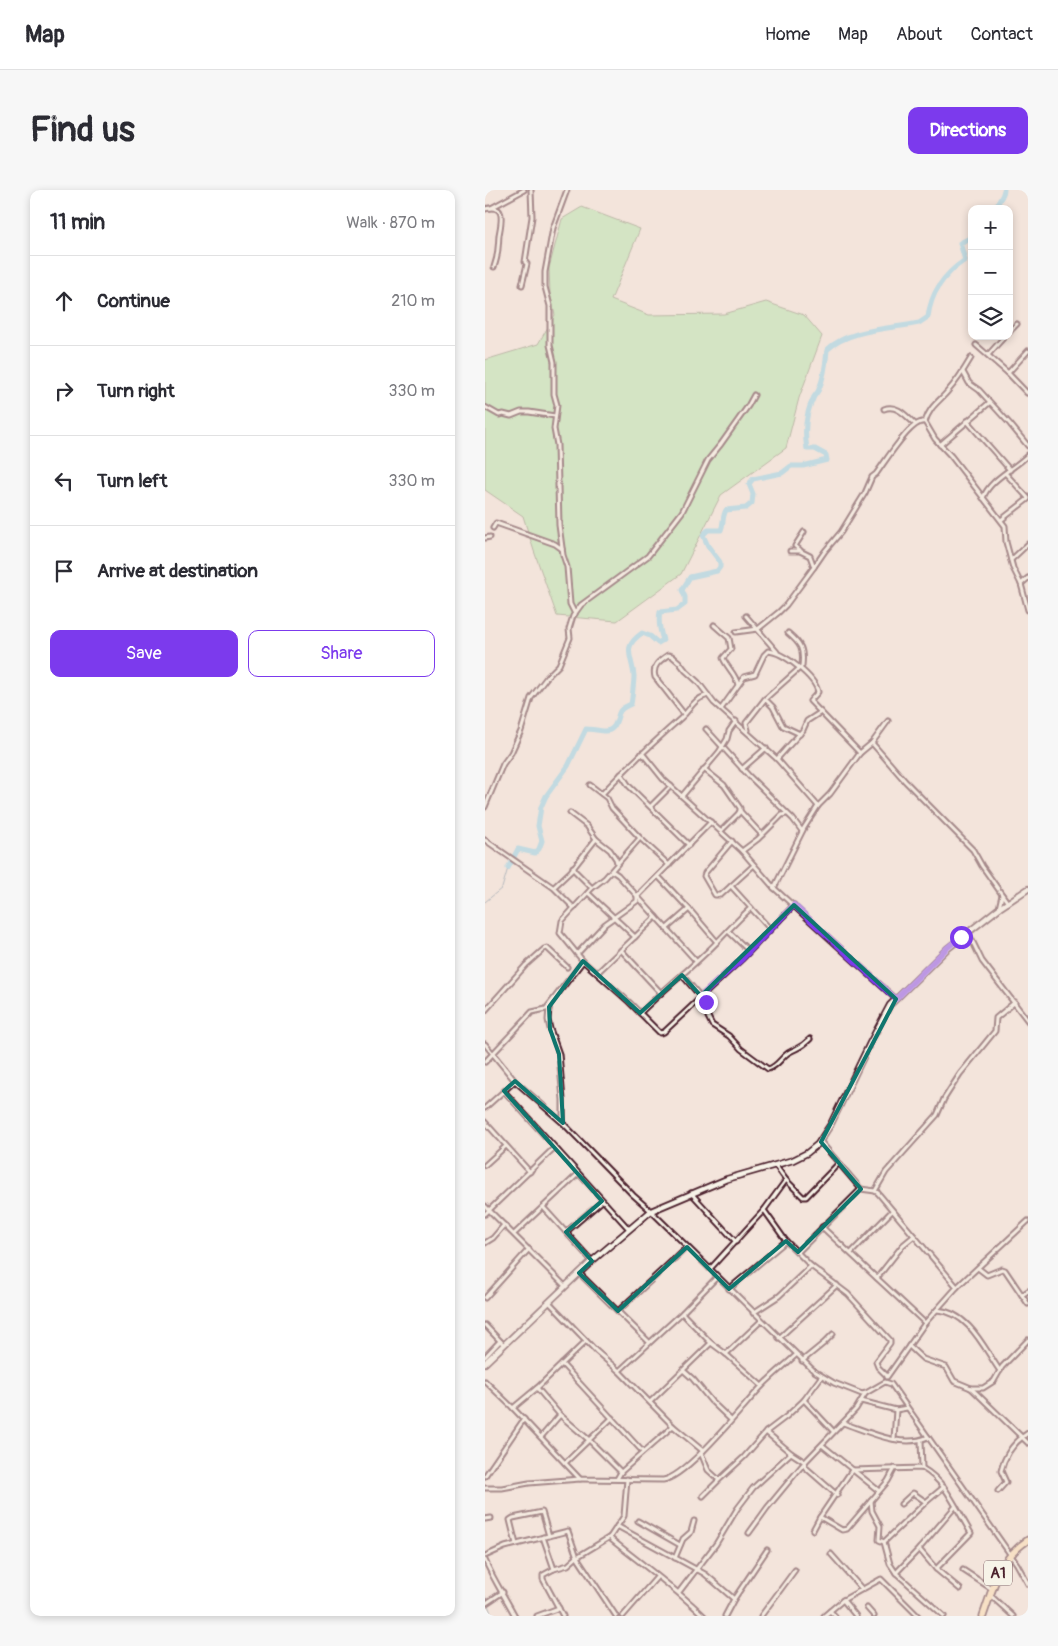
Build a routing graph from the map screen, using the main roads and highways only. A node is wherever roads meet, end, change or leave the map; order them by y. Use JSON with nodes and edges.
{"nodes":[{"id":1,"x":1028,"y":889,"type":"edge"},
{"id":2,"x":485,"y":1364,"type":"edge"},
{"id":3,"x":1028,"y":1540,"type":"edge"},
{"id":4,"x":983,"y":1616,"type":"edge"}],
"edges":[{"from":1,"to":2,"type":"main road"},
{"from":3,"to":4,"type":"highway","number":"A1"}]}
